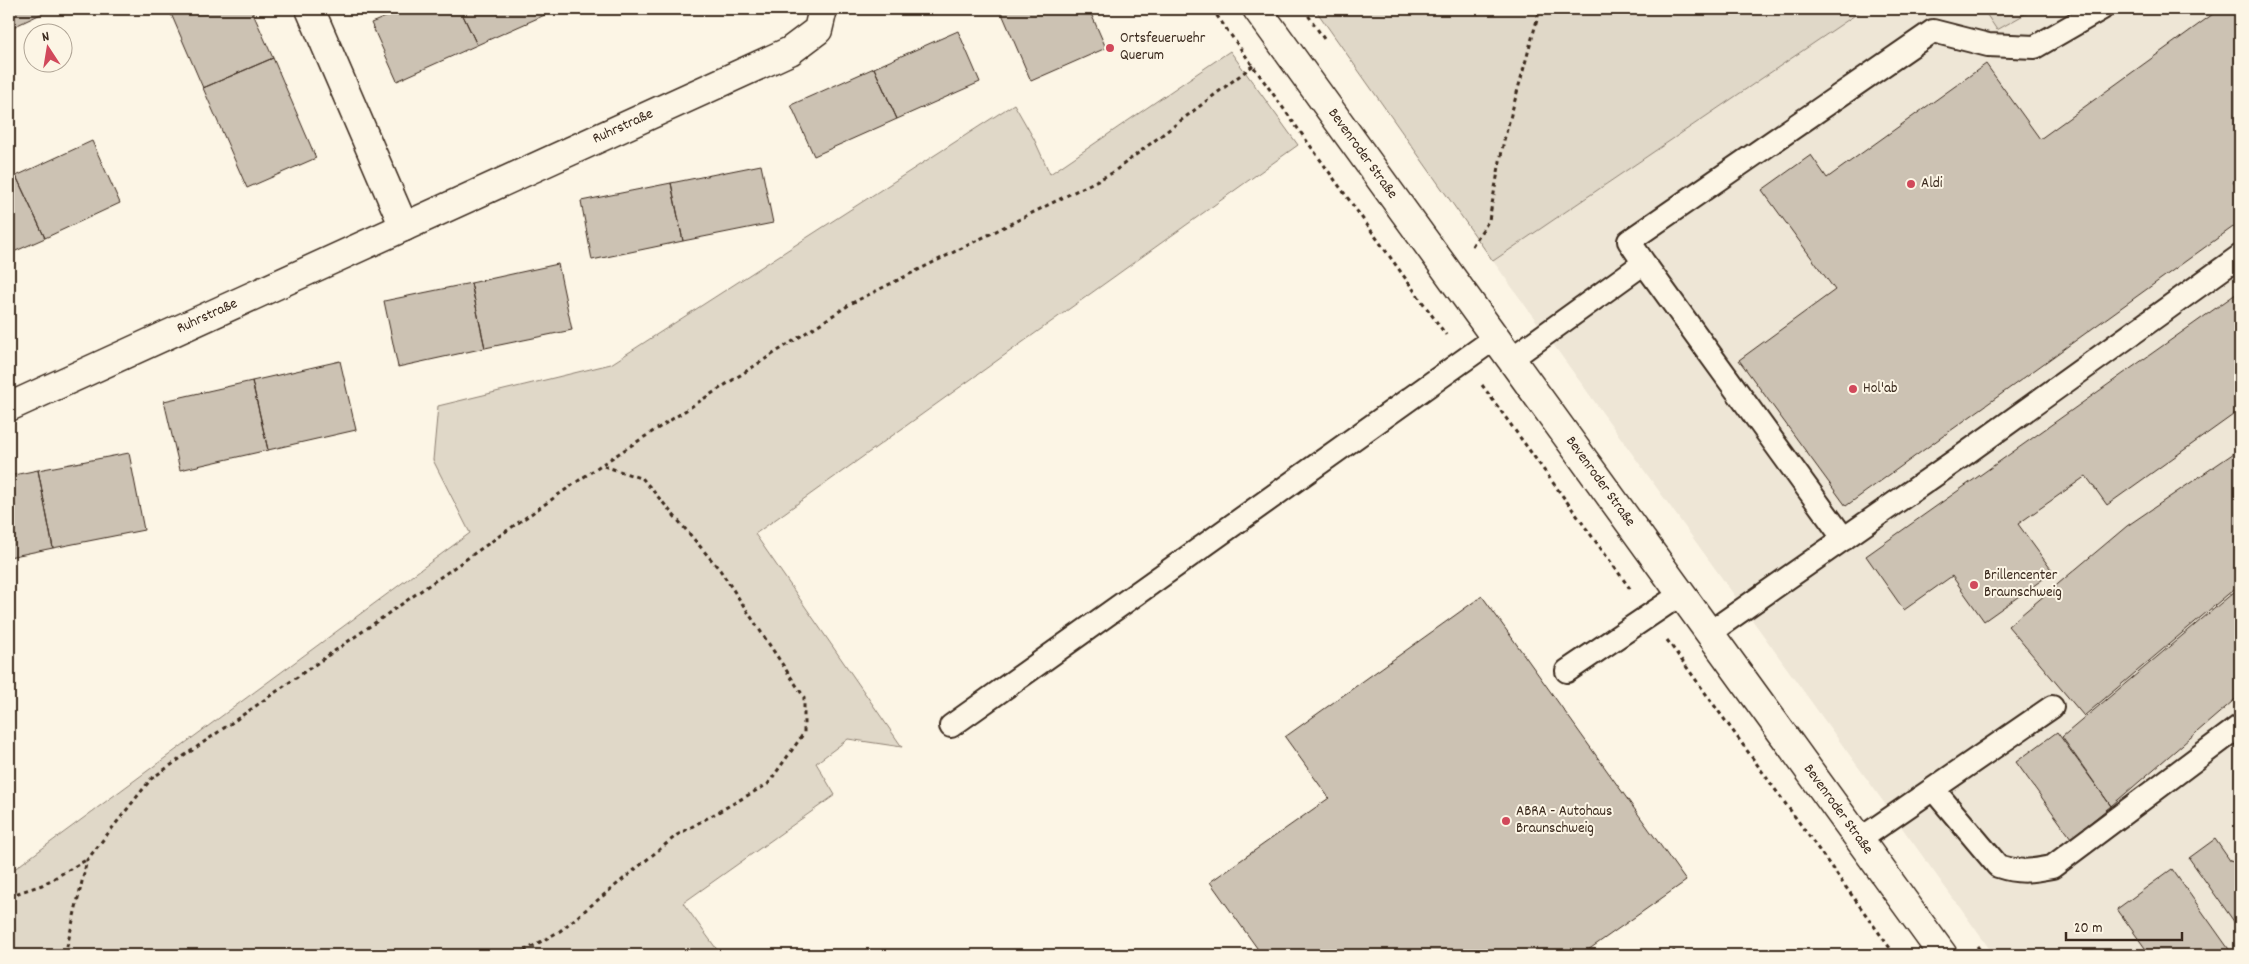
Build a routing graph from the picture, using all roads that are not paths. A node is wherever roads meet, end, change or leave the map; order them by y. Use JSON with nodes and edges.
{"nodes":[{"id":1,"x":310,"y":9,"type":"edge"},
{"id":2,"x":823,"y":9,"type":"edge"},
{"id":3,"x":1257,"y":9,"type":"edge"},
{"id":4,"x":2101,"y":9,"type":"edge"},
{"id":5,"x":404,"y":227,"type":"junction"},
{"id":6,"x":2240,"y":256,"type":"edge"},
{"id":7,"x":1644,"y":263,"type":"junction"},
{"id":8,"x":1503,"y":349,"type":"junction"},
{"id":9,"x":9,"y":407,"type":"edge"},
{"id":10,"x":1844,"y":539,"type":"junction"},
{"id":11,"x":1681,"y":594,"type":"junction"},
{"id":12,"x":1709,"y":633,"type":"junction"},
{"id":13,"x":1567,"y":671,"type":"dead end"},
{"id":14,"x":2052,"y":707,"type":"dead end"},
{"id":15,"x":951,"y":726,"type":"dead end"},
{"id":16,"x":2240,"y":726,"type":"edge"},
{"id":17,"x":1933,"y":789,"type":"junction"},
{"id":18,"x":1859,"y":840,"type":"junction"},
{"id":19,"x":1942,"y":955,"type":"edge"}],
"edges":[{"from":1,"to":5,"type":"main road"},
{"from":2,"to":5,"type":"main road","name":"Ruhrstraße"},
{"from":3,"to":8,"type":"main road","name":"Bevenroder Straße"},
{"from":4,"to":7,"type":"lane"},
{"from":5,"to":9,"type":"main road","name":"Ruhrstraße"},
{"from":6,"to":10,"type":"lane"},
{"from":7,"to":8,"type":"lane"},
{"from":7,"to":10,"type":"lane"},
{"from":8,"to":11,"type":"main road","name":"Bevenroder Straße"},
{"from":8,"to":15,"type":"lane"},
{"from":10,"to":12,"type":"lane"},
{"from":11,"to":12,"type":"main road","name":"Bevenroder Straße"},
{"from":11,"to":13,"type":"lane"},
{"from":12,"to":18,"type":"main road","name":"Bevenroder Straße"},
{"from":14,"to":17,"type":"lane"},
{"from":16,"to":17,"type":"lane"},
{"from":17,"to":18,"type":"lane"},
{"from":18,"to":19,"type":"main road","name":"Bevenroder Straße"}]}
